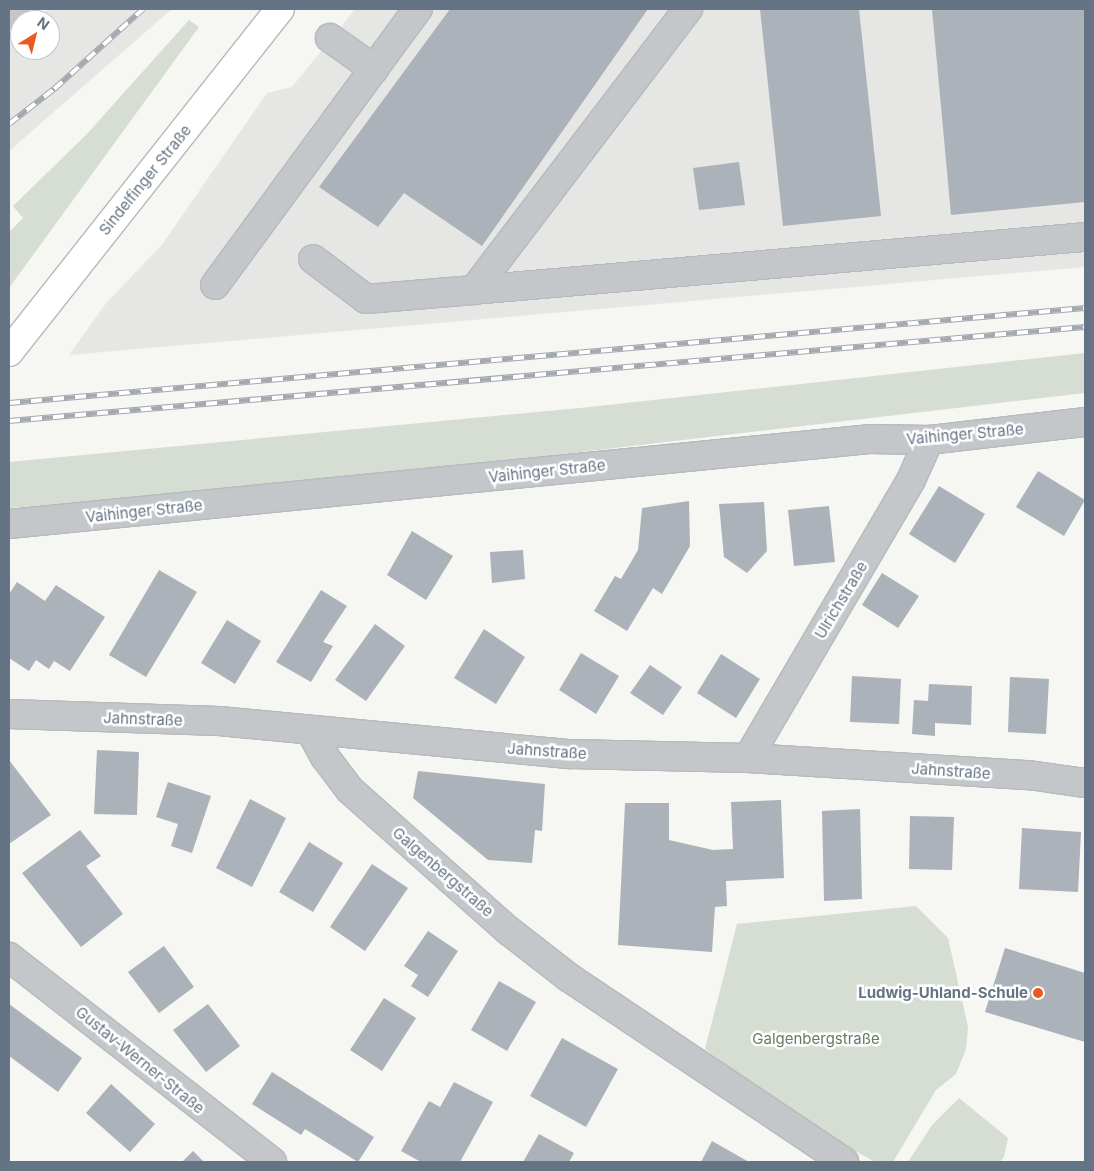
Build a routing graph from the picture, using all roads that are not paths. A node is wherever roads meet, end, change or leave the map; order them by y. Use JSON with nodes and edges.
{"nodes":[{"id":1,"x":14,"y":9,"type":"edge"},
{"id":2,"x":280,"y":9,"type":"edge"},
{"id":3,"x":418,"y":9,"type":"edge"},
{"id":4,"x":688,"y":9,"type":"edge"},
{"id":5,"x":9,"y":13,"type":"edge"},
{"id":6,"x":330,"y":38,"type":"dead end"},
{"id":7,"x":374,"y":69,"type":"junction"},
{"id":8,"x":1085,"y":237,"type":"edge"},
{"id":9,"x":313,"y":259,"type":"dead end"},
{"id":10,"x":215,"y":286,"type":"dead end"},
{"id":11,"x":474,"y":290,"type":"junction"},
{"id":12,"x":12,"y":347,"type":"edge"},
{"id":13,"x":1085,"y":422,"type":"edge"},
{"id":14,"x":929,"y":440,"type":"junction"},
{"id":15,"x":9,"y":524,"type":"edge"},
{"id":16,"x":9,"y":714,"type":"edge"},
{"id":17,"x":310,"y":730,"type":"junction"},
{"id":18,"x":748,"y":758,"type":"junction"},
{"id":19,"x":1085,"y":783,"type":"edge"},
{"id":20,"x":9,"y":957,"type":"edge"},
{"id":21,"x":272,"y":1162,"type":"edge"},
{"id":22,"x":844,"y":1162,"type":"edge"}],
"edges":[{"from":1,"to":5,"type":"street"},
{"from":2,"to":12,"type":"main road","name":"Sindelfinger Straße"},
{"from":3,"to":7,"type":"street"},
{"from":4,"to":11,"type":"street"},
{"from":6,"to":7,"type":"street"},
{"from":7,"to":10,"type":"street"},
{"from":8,"to":11,"type":"street"},
{"from":9,"to":11,"type":"street"},
{"from":13,"to":14,"type":"street","name":"Vaihinger Straße"},
{"from":14,"to":15,"type":"street","name":"Vaihinger Straße"},
{"from":14,"to":18,"type":"street","name":"Ulrichstraße"},
{"from":16,"to":17,"type":"street","name":"Jahnstraße"},
{"from":17,"to":18,"type":"street","name":"Jahnstraße"},
{"from":17,"to":22,"type":"street","name":"Galgenbergstraße"},
{"from":18,"to":19,"type":"street","name":"Jahnstraße"},
{"from":20,"to":21,"type":"street","name":"Gustav-Werner-Straße"}]}
